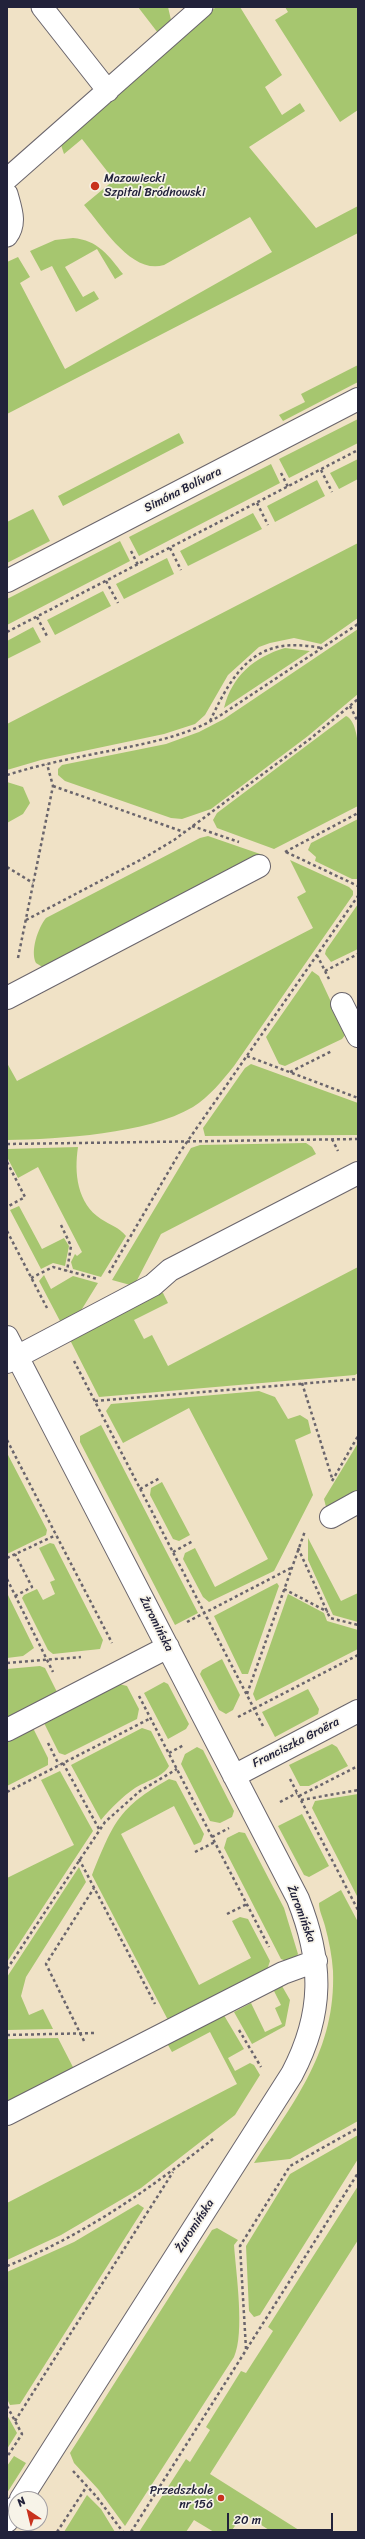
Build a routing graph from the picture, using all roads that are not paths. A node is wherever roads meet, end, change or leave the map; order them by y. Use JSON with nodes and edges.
{"nodes":[{"id":1,"x":42,"y":7,"type":"edge"},
{"id":2,"x":198,"y":8,"type":"edge"},
{"id":3,"x":108,"y":91,"type":"junction"},
{"id":4,"x":7,"y":179,"type":"edge"},
{"id":5,"x":7,"y":194,"type":"edge"},
{"id":6,"x":7,"y":236,"type":"edge"},
{"id":7,"x":358,"y":399,"type":"edge"},
{"id":8,"x":7,"y":581,"type":"edge"},
{"id":9,"x":259,"y":866,"type":"road end"},
{"id":10,"x":9,"y":997,"type":"edge"},
{"id":11,"x":342,"y":1004,"type":"dead end"},
{"id":12,"x":358,"y":1036,"type":"edge"},
{"id":13,"x":358,"y":1173,"type":"edge"},
{"id":14,"x":7,"y":1337,"type":"edge"},
{"id":15,"x":12,"y":1359,"type":"edge"},
{"id":16,"x":358,"y":1502,"type":"edge"},
{"id":17,"x":331,"y":1516,"type":"dead end"},
{"id":18,"x":165,"y":1641,"type":"junction"},
{"id":19,"x":358,"y":1711,"type":"edge"},
{"id":20,"x":7,"y":1730,"type":"edge"},
{"id":21,"x":234,"y":1776,"type":"junction"},
{"id":22,"x":316,"y":1960,"type":"junction"},
{"id":23,"x":7,"y":2114,"type":"edge"},
{"id":24,"x":26,"y":2491,"type":"edge"}],
"edges":[{"from":1,"to":3,"type":"lane"},
{"from":2,"to":3,"type":"lane"},
{"from":3,"to":4,"type":"lane"},
{"from":5,"to":6,"type":"lane"},
{"from":7,"to":8,"type":"street","name":"Simóna Bolívara"},
{"from":9,"to":10,"type":"street"},
{"from":11,"to":12,"type":"street"},
{"from":13,"to":15,"type":"street"},
{"from":14,"to":15,"type":"street","name":"Żuromińska"},
{"from":15,"to":18,"type":"street","name":"Żuromińska"},
{"from":16,"to":17,"type":"street"},
{"from":18,"to":20,"type":"street"},
{"from":18,"to":21,"type":"street","name":"Żuromińska"},
{"from":19,"to":21,"type":"street","name":"Franciszka Groëra"},
{"from":21,"to":22,"type":"street","name":"Żuromińska"},
{"from":22,"to":23,"type":"street"},
{"from":22,"to":24,"type":"street","name":"Żuromińska"}]}
